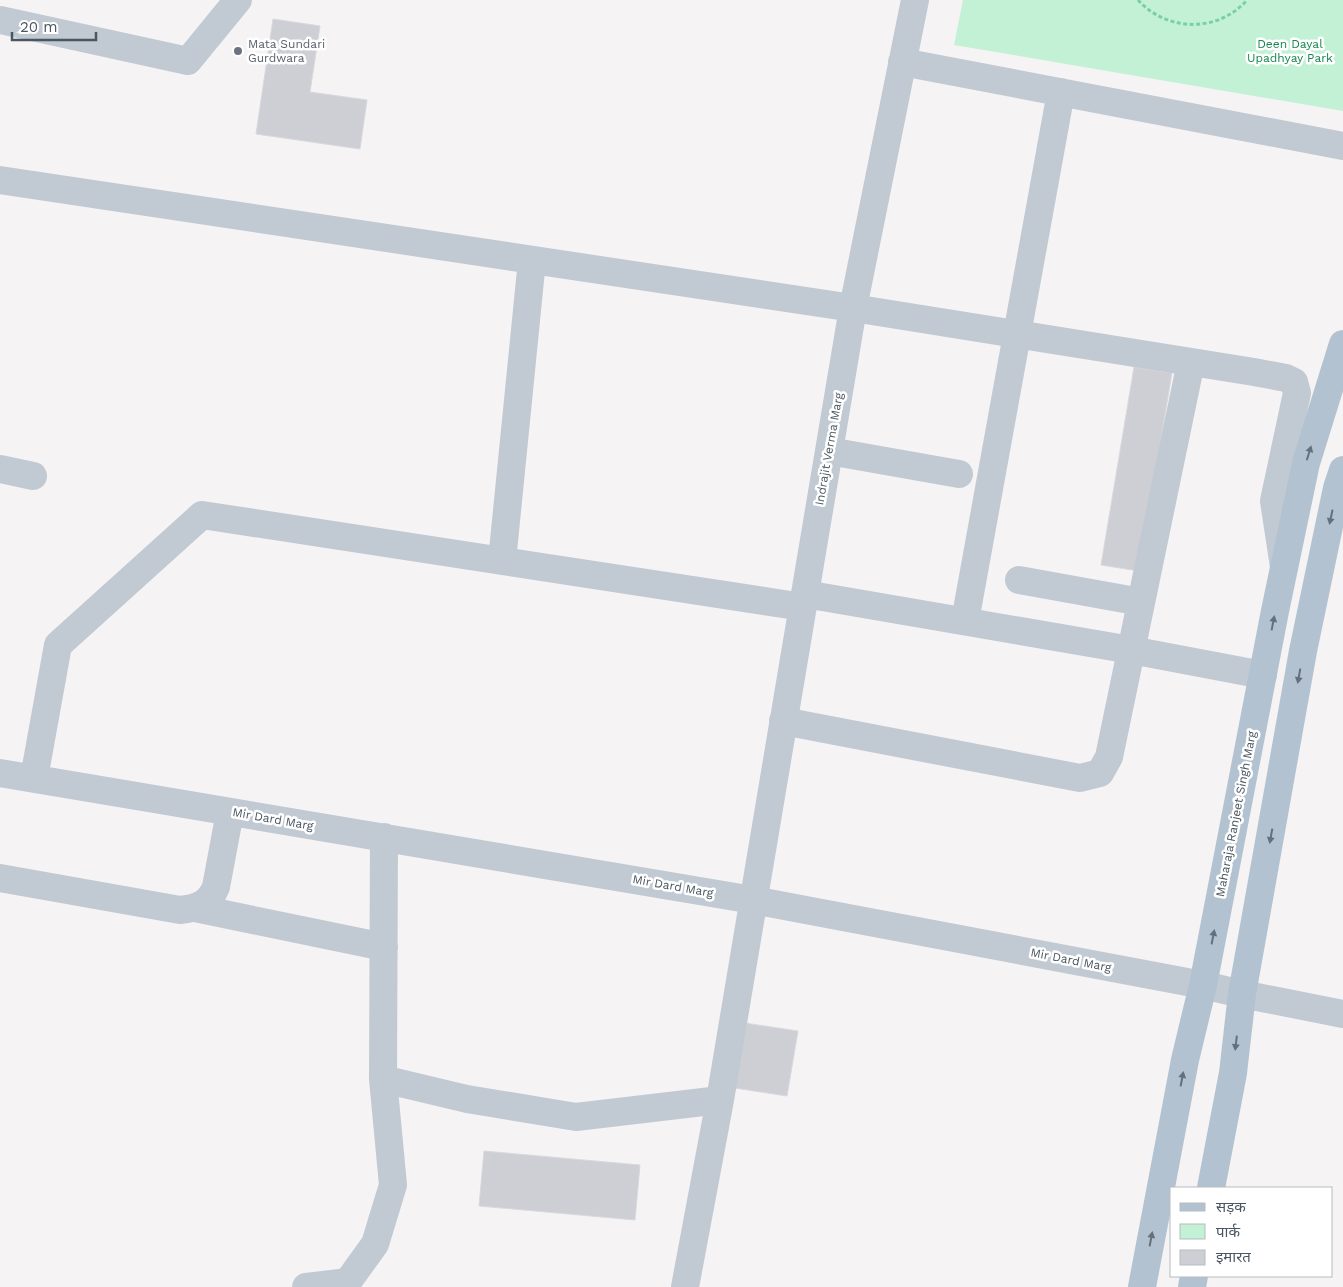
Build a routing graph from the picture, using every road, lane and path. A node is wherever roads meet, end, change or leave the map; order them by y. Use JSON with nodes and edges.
{"nodes":[{"id":1,"x":238,"y":0,"type":"edge"},
{"id":2,"x":915,"y":0,"type":"edge"},
{"id":3,"x":1138,"y":0,"type":"edge"},
{"id":4,"x":1247,"y":0,"type":"edge"},
{"id":5,"x":0,"y":20,"type":"edge"},
{"id":6,"x":902,"y":62,"type":"junction"},
{"id":7,"x":1061,"y":92,"type":"junction"},
{"id":8,"x":1343,"y":146,"type":"edge"},
{"id":9,"x":0,"y":180,"type":"edge"},
{"id":10,"x":532,"y":260,"type":"junction"},
{"id":11,"x":853,"y":308,"type":"junction"},
{"id":12,"x":1016,"y":334,"type":"junction"},
{"id":13,"x":1343,"y":344,"type":"edge"},
{"id":14,"x":1191,"y":362,"type":"junction"},
{"id":15,"x":829,"y":451,"type":"junction"},
{"id":16,"x":0,"y":468,"type":"edge"},
{"id":17,"x":1343,"y":470,"type":"edge"},
{"id":18,"x":959,"y":474,"type":"dead end"},
{"id":19,"x":33,"y":476,"type":"dead end"},
{"id":20,"x":502,"y":561,"type":"junction"},
{"id":21,"x":1284,"y":569,"type":"junction"},
{"id":22,"x":1019,"y":580,"type":"dead end"},
{"id":23,"x":804,"y":600,"type":"junction"},
{"id":24,"x":1141,"y":602,"type":"junction"},
{"id":25,"x":965,"y":621,"type":"junction"},
{"id":26,"x":1131,"y":650,"type":"junction"},
{"id":27,"x":1263,"y":675,"type":"junction"},
{"id":28,"x":783,"y":721,"type":"junction"},
{"id":29,"x":0,"y":773,"type":"edge"},
{"id":30,"x":34,"y":778,"type":"junction"},
{"id":31,"x":230,"y":812,"type":"junction"},
{"id":32,"x":384,"y":838,"type":"junction"},
{"id":33,"x":4,"y":879,"type":"edge"},
{"id":34,"x":753,"y":900,"type":"junction"},
{"id":35,"x":195,"y":908,"type":"junction"},
{"id":36,"x":384,"y":947,"type":"junction"},
{"id":37,"x":1203,"y":985,"type":"junction"},
{"id":38,"x":1242,"y":994,"type":"junction"},
{"id":39,"x":1343,"y":1014,"type":"edge"},
{"id":40,"x":383,"y":1078,"type":"junction"},
{"id":41,"x":720,"y":1100,"type":"junction"},
{"id":42,"x":1211,"y":1187,"type":"edge"},
{"id":43,"x":346,"y":1284,"type":"edge"},
{"id":44,"x":306,"y":1287,"type":"edge"},
{"id":45,"x":685,"y":1287,"type":"edge"},
{"id":46,"x":1142,"y":1287,"type":"edge"}],
"edges":[{"from":1,"to":5,"type":"street"},
{"from":2,"to":6,"type":"street","name":"Indrajit Verma Marg"},
{"from":3,"to":4,"type":"path"},
{"from":6,"to":7,"type":"street"},
{"from":6,"to":11,"type":"street","name":"Indrajit Verma Marg"},
{"from":7,"to":8,"type":"street"},
{"from":7,"to":12,"type":"street"},
{"from":9,"to":10,"type":"street"},
{"from":10,"to":11,"type":"street"},
{"from":10,"to":20,"type":"street"},
{"from":11,"to":12,"type":"street"},
{"from":11,"to":15,"type":"street","name":"Indrajit Verma Marg"},
{"from":12,"to":14,"type":"street"},
{"from":12,"to":25,"type":"street"},
{"from":21,"to":13,"type":"main road","name":"Maharaja Ranjeet Singh Marg","one_way":true},
{"from":14,"to":21,"type":"street"},
{"from":14,"to":24,"type":"street"},
{"from":15,"to":18,"type":"street"},
{"from":15,"to":23,"type":"street","name":"Indrajit Verma Marg"},
{"from":16,"to":19,"type":"street"},
{"from":17,"to":38,"type":"main road","one_way":true},
{"from":20,"to":23,"type":"street"},
{"from":20,"to":30,"type":"street"},
{"from":27,"to":21,"type":"main road","name":"Maharaja Ranjeet Singh Marg","one_way":true},
{"from":22,"to":24,"type":"street"},
{"from":23,"to":25,"type":"street"},
{"from":23,"to":28,"type":"street","name":"Indrajit Verma Marg"},
{"from":24,"to":26,"type":"street"},
{"from":25,"to":26,"type":"street"},
{"from":26,"to":27,"type":"street"},
{"from":26,"to":28,"type":"street"},
{"from":37,"to":27,"type":"main road","name":"Maharaja Ranjeet Singh Marg","one_way":true},
{"from":28,"to":34,"type":"street","name":"Indrajit Verma Marg"},
{"from":29,"to":30,"type":"street","name":"Mir Dard Marg"},
{"from":30,"to":31,"type":"street","name":"Mir Dard Marg"},
{"from":31,"to":32,"type":"street","name":"Mir Dard Marg"},
{"from":31,"to":35,"type":"street"},
{"from":32,"to":34,"type":"street","name":"Mir Dard Marg"},
{"from":32,"to":36,"type":"street"},
{"from":33,"to":35,"type":"street"},
{"from":34,"to":37,"type":"street","name":"Mir Dard Marg"},
{"from":34,"to":41,"type":"street","name":"Indrajit Verma Marg"},
{"from":35,"to":36,"type":"street"},
{"from":36,"to":40,"type":"street"},
{"from":37,"to":38,"type":"street","name":"Mir Dard Marg"},
{"from":46,"to":37,"type":"main road","name":"Maharaja Ranjeet Singh Marg","one_way":true},
{"from":38,"to":39,"type":"street","name":"Mir Dard Marg"},
{"from":38,"to":42,"type":"main road","one_way":true},
{"from":40,"to":41,"type":"street"},
{"from":40,"to":43,"type":"street"},
{"from":41,"to":45,"type":"street","name":"Indrajit Verma Marg"},
{"from":43,"to":44,"type":"street"}]}
